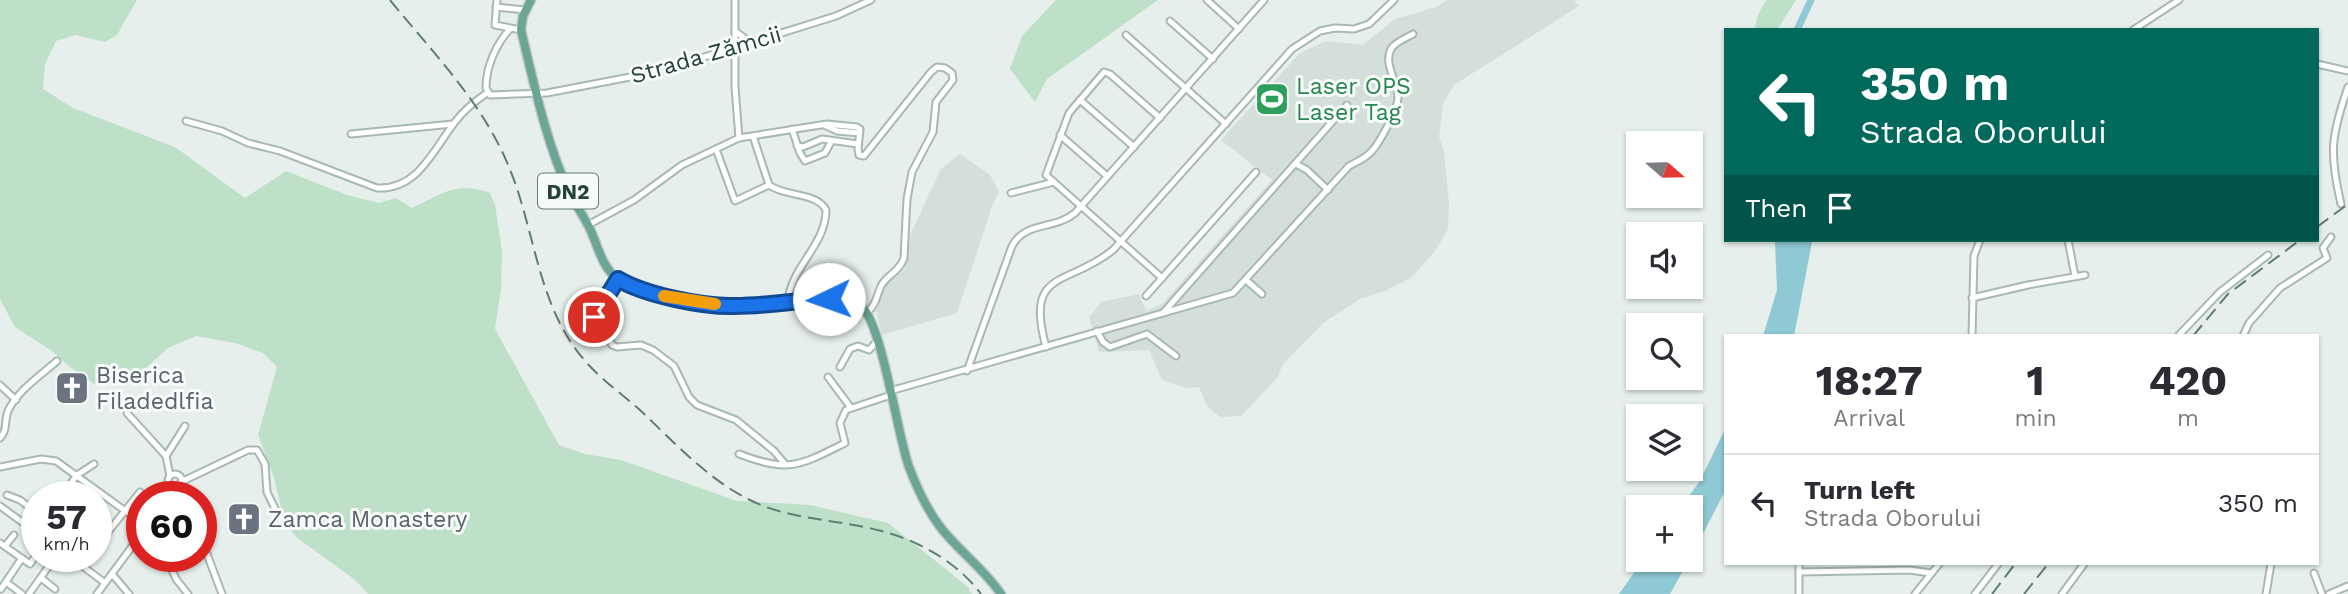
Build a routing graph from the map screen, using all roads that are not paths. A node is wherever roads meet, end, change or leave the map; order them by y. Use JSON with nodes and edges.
{"nodes":[{"id":1,"x":531,"y":0,"type":"edge"},
{"id":2,"x":735,"y":0,"type":"edge"},
{"id":3,"x":870,"y":0,"type":"edge"},
{"id":4,"x":1207,"y":0,"type":"edge"},
{"id":5,"x":1264,"y":0,"type":"edge"},
{"id":6,"x":2179,"y":0,"type":"edge"},
{"id":7,"x":1392,"y":1,"type":"edge"},
{"id":8,"x":497,"y":3,"type":"edge"},
{"id":9,"x":526,"y":10,"type":"junction"},
{"id":10,"x":1170,"y":21,"type":"dead end"},
{"id":11,"x":2136,"y":28,"type":"edge"},
{"id":12,"x":510,"y":29,"type":"junction"},
{"id":13,"x":1239,"y":29,"type":"junction"},
{"id":14,"x":521,"y":30,"type":"junction"},
{"id":15,"x":735,"y":33,"type":"junction"},
{"id":16,"x":1413,"y":34,"type":"dead end"},
{"id":17,"x":1126,"y":35,"type":"dead end"},
{"id":18,"x":751,"y":43,"type":"junction"},
{"id":19,"x":735,"y":48,"type":"junction"},
{"id":20,"x":721,"y":53,"type":"junction"},
{"id":21,"x":1213,"y":59,"type":"junction"},
{"id":22,"x":735,"y":64,"type":"junction"},
{"id":23,"x":2319,"y":64,"type":"edge"},
{"id":24,"x":2348,"y":71,"type":"edge"},
{"id":25,"x":2348,"y":87,"type":"edge"},
{"id":26,"x":1186,"y":89,"type":"junction"},
{"id":27,"x":487,"y":93,"type":"junction"},
{"id":28,"x":537,"y":94,"type":"junction"},
{"id":29,"x":1080,"y":100,"type":"junction"},
{"id":30,"x":1347,"y":105,"type":"dead end"},
{"id":31,"x":1160,"y":118,"type":"junction"},
{"id":32,"x":186,"y":121,"type":"dead end"},
{"id":33,"x":453,"y":124,"type":"junction"},
{"id":34,"x":1226,"y":124,"type":"junction"},
{"id":35,"x":792,"y":129,"type":"junction"},
{"id":36,"x":351,"y":134,"type":"dead end"},
{"id":37,"x":753,"y":135,"type":"junction"},
{"id":38,"x":1060,"y":135,"type":"junction"},
{"id":39,"x":739,"y":138,"type":"junction"},
{"id":40,"x":831,"y":142,"type":"junction"},
{"id":41,"x":858,"y":144,"type":"junction"},
{"id":42,"x":797,"y":146,"type":"junction"},
{"id":43,"x":1134,"y":147,"type":"junction"},
{"id":44,"x":716,"y":149,"type":"junction"},
{"id":45,"x":1296,"y":164,"type":"junction"},
{"id":46,"x":1256,"y":172,"type":"dead end"},
{"id":47,"x":1107,"y":176,"type":"junction"},
{"id":48,"x":1054,"y":182,"type":"junction"},
{"id":49,"x":769,"y":185,"type":"junction"},
{"id":50,"x":1328,"y":190,"type":"junction"},
{"id":51,"x":1012,"y":193,"type":"dead end"},
{"id":52,"x":2341,"y":204,"type":"dead end"},
{"id":53,"x":1082,"y":205,"type":"junction"},
{"id":54,"x":588,"y":225,"type":"junction"},
{"id":55,"x":2331,"y":237,"type":"dead end"},
{"id":56,"x":1121,"y":241,"type":"junction"},
{"id":57,"x":1979,"y":242,"type":"edge"},
{"id":58,"x":2068,"y":242,"type":"edge"},
{"id":59,"x":2268,"y":255,"type":"dead end"},
{"id":60,"x":2085,"y":275,"type":"dead end"},
{"id":61,"x":2075,"y":276,"type":"junction"},
{"id":62,"x":1162,"y":278,"type":"junction"},
{"id":63,"x":618,"y":279,"type":"junction"},
{"id":64,"x":1246,"y":280,"type":"junction"},
{"id":65,"x":1262,"y":294,"type":"dead end"},
{"id":66,"x":1146,"y":296,"type":"dead end"},
{"id":67,"x":1972,"y":298,"type":"junction"},
{"id":68,"x":788,"y":301,"type":"junction"},
{"id":69,"x":867,"y":313,"type":"junction"},
{"id":70,"x":1163,"y":313,"type":"junction"},
{"id":71,"x":598,"y":315,"type":"junction"},
{"id":72,"x":1097,"y":331,"type":"junction"},
{"id":73,"x":594,"y":333,"type":"dead end"},
{"id":74,"x":1972,"y":334,"type":"edge"},
{"id":75,"x":2180,"y":334,"type":"edge"},
{"id":76,"x":2245,"y":334,"type":"edge"},
{"id":77,"x":878,"y":340,"type":"junction"},
{"id":78,"x":1046,"y":347,"type":"junction"},
{"id":79,"x":1176,"y":356,"type":"dead end"},
{"id":80,"x":58,"y":362,"type":"dead end"},
{"id":81,"x":840,"y":367,"type":"dead end"},
{"id":82,"x":967,"y":371,"type":"junction"},
{"id":83,"x":828,"y":377,"type":"dead end"},
{"id":84,"x":0,"y":386,"type":"edge"},
{"id":85,"x":890,"y":393,"type":"junction"},
{"id":86,"x":16,"y":400,"type":"junction"},
{"id":87,"x":851,"y":408,"type":"junction"},
{"id":88,"x":127,"y":413,"type":"dead end"},
{"id":89,"x":185,"y":426,"type":"dead end"},
{"id":90,"x":0,"y":438,"type":"edge"},
{"id":91,"x":739,"y":454,"type":"dead end"},
{"id":92,"x":166,"y":456,"type":"junction"},
{"id":93,"x":94,"y":464,"type":"dead end"},
{"id":94,"x":785,"y":464,"type":"junction"},
{"id":95,"x":0,"y":467,"type":"edge"},
{"id":96,"x":77,"y":475,"type":"junction"},
{"id":97,"x":170,"y":476,"type":"junction"},
{"id":98,"x":73,"y":481,"type":"edge"},
{"id":99,"x":168,"y":481,"type":"edge"},
{"id":100,"x":181,"y":481,"type":"edge"},
{"id":101,"x":183,"y":481,"type":"edge"},
{"id":102,"x":7,"y":495,"type":"dead end"},
{"id":103,"x":21,"y":501,"type":"edge"},
{"id":104,"x":0,"y":506,"type":"edge"},
{"id":105,"x":125,"y":511,"type":"joint"},
{"id":106,"x":21,"y":521,"type":"edge"},
{"id":107,"x":281,"y":521,"type":"dead end"},
{"id":108,"x":112,"y":527,"type":"edge"},
{"id":109,"x":14,"y":534,"type":"dead end"},
{"id":110,"x":3,"y":545,"type":"edge"},
{"id":111,"x":126,"y":555,"type":"edge"},
{"id":112,"x":21,"y":557,"type":"edge"},
{"id":113,"x":21,"y":560,"type":"edge"},
{"id":114,"x":1799,"y":565,"type":"edge"},
{"id":115,"x":1937,"y":565,"type":"edge"},
{"id":116,"x":1997,"y":565,"type":"edge"},
{"id":117,"x":2083,"y":565,"type":"edge"},
{"id":118,"x":2272,"y":565,"type":"edge"},
{"id":119,"x":44,"y":572,"type":"edge"},
{"id":120,"x":90,"y":572,"type":"edge"},
{"id":121,"x":173,"y":572,"type":"edge"},
{"id":122,"x":214,"y":572,"type":"edge"},
{"id":123,"x":1799,"y":572,"type":"junction"},
{"id":124,"x":1931,"y":573,"type":"junction"},
{"id":125,"x":2314,"y":573,"type":"dead end"},
{"id":126,"x":112,"y":574,"type":"junction"},
{"id":127,"x":40,"y":578,"type":"junction"},
{"id":128,"x":6,"y":582,"type":"junction"},
{"id":129,"x":105,"y":583,"type":"junction"},
{"id":130,"x":2348,"y":586,"type":"edge"},
{"id":131,"x":1,"y":589,"type":"edge"},
{"id":132,"x":55,"y":589,"type":"dead end"},
{"id":133,"x":22,"y":594,"type":"edge"},
{"id":134,"x":29,"y":594,"type":"edge"},
{"id":135,"x":97,"y":594,"type":"edge"},
{"id":136,"x":130,"y":594,"type":"edge"},
{"id":137,"x":188,"y":594,"type":"edge"},
{"id":138,"x":222,"y":594,"type":"edge"},
{"id":139,"x":1001,"y":594,"type":"edge"},
{"id":140,"x":1799,"y":594,"type":"edge"},
{"id":141,"x":1914,"y":594,"type":"edge"},
{"id":142,"x":1975,"y":594,"type":"edge"},
{"id":143,"x":2062,"y":594,"type":"edge"},
{"id":144,"x":2266,"y":594,"type":"edge"},
{"id":145,"x":2322,"y":594,"type":"edge"},
{"id":146,"x":2329,"y":594,"type":"edge"}],
"edges":[{"from":1,"to":9,"type":"main road","number":"DN2"},
{"from":2,"to":15,"type":"street"},
{"from":3,"to":18,"type":"street","name":"Strada Zămcii"},
{"from":4,"to":13,"type":"street"},
{"from":5,"to":13,"type":"street"},
{"from":6,"to":11,"type":"street"},
{"from":7,"to":34,"type":"street"},
{"from":8,"to":9,"type":"street"},
{"from":8,"to":12,"type":"street"},
{"from":9,"to":14,"type":"main road","number":"DN2"},
{"from":10,"to":21,"type":"street"},
{"from":12,"to":14,"type":"street"},
{"from":12,"to":27,"type":"street"},
{"from":13,"to":21,"type":"street"},
{"from":14,"to":28,"type":"main road","number":"DN2"},
{"from":15,"to":18,"type":"street"},
{"from":15,"to":19,"type":"street"},
{"from":15,"to":20,"type":"street"},
{"from":16,"to":50,"type":"street"},
{"from":17,"to":26,"type":"street"},
{"from":18,"to":19,"type":"street","name":"Strada Zămcii"},
{"from":19,"to":20,"type":"street","name":"Strada Zămcii"},
{"from":19,"to":22,"type":"street"},
{"from":20,"to":22,"type":"street"},
{"from":20,"to":28,"type":"street","name":"Strada Zămcii"},
{"from":21,"to":26,"type":"street"},
{"from":22,"to":39,"type":"street"},
{"from":23,"to":24,"type":"street"},
{"from":25,"to":52,"type":"street"},
{"from":26,"to":31,"type":"street"},
{"from":26,"to":34,"type":"street"},
{"from":27,"to":28,"type":"street","name":"Strada Zămcii"},
{"from":27,"to":33,"type":"street"},
{"from":28,"to":54,"type":"main road","number":"DN2"},
{"from":29,"to":31,"type":"street"},
{"from":29,"to":38,"type":"street"},
{"from":29,"to":43,"type":"street"},
{"from":30,"to":45,"type":"street"},
{"from":31,"to":43,"type":"street"},
{"from":32,"to":33,"type":"street"},
{"from":33,"to":36,"type":"street"},
{"from":34,"to":56,"type":"street"},
{"from":35,"to":37,"type":"street"},
{"from":35,"to":41,"type":"street"},
{"from":35,"to":42,"type":"street"},
{"from":37,"to":39,"type":"street"},
{"from":37,"to":49,"type":"street"},
{"from":38,"to":47,"type":"street"},
{"from":38,"to":48,"type":"street"},
{"from":39,"to":44,"type":"street"},
{"from":40,"to":41,"type":"street"},
{"from":40,"to":42,"type":"street"},
{"from":40,"to":42,"type":"street"},
{"from":41,"to":69,"type":"street"},
{"from":43,"to":47,"type":"street"},
{"from":44,"to":49,"type":"street"},
{"from":44,"to":54,"type":"street"},
{"from":45,"to":50,"type":"street"},
{"from":45,"to":70,"type":"street"},
{"from":46,"to":62,"type":"street"},
{"from":47,"to":53,"type":"street"},
{"from":48,"to":51,"type":"street"},
{"from":48,"to":53,"type":"street"},
{"from":49,"to":68,"type":"street"},
{"from":50,"to":64,"type":"street"},
{"from":53,"to":56,"type":"street"},
{"from":53,"to":82,"type":"street"},
{"from":54,"to":63,"type":"main road","number":"DN2"},
{"from":55,"to":76,"type":"street"},
{"from":56,"to":62,"type":"street"},
{"from":56,"to":78,"type":"street"},
{"from":57,"to":67,"type":"street"},
{"from":58,"to":61,"type":"street"},
{"from":59,"to":75,"type":"street"},
{"from":60,"to":61,"type":"street"},
{"from":61,"to":67,"type":"street"},
{"from":62,"to":66,"type":"street"},
{"from":63,"to":68,"type":"main road"},
{"from":63,"to":71,"type":"street"},
{"from":64,"to":65,"type":"street"},
{"from":64,"to":70,"type":"street"},
{"from":67,"to":74,"type":"street"},
{"from":68,"to":69,"type":"main road"},
{"from":69,"to":77,"type":"main road"},
{"from":70,"to":72,"type":"street"},
{"from":71,"to":73,"type":"street"},
{"from":71,"to":94,"type":"street"},
{"from":72,"to":78,"type":"street"},
{"from":72,"to":79,"type":"street"},
{"from":77,"to":81,"type":"street"},
{"from":77,"to":85,"type":"main road"},
{"from":78,"to":82,"type":"street"},
{"from":80,"to":86,"type":"street"},
{"from":82,"to":85,"type":"street"},
{"from":83,"to":87,"type":"street"},
{"from":84,"to":86,"type":"street"},
{"from":85,"to":87,"type":"street"},
{"from":85,"to":139,"type":"main road"},
{"from":86,"to":90,"type":"street"},
{"from":87,"to":94,"type":"street"},
{"from":88,"to":92,"type":"street"},
{"from":89,"to":92,"type":"street"},
{"from":91,"to":94,"type":"street"},
{"from":92,"to":97,"type":"street"},
{"from":93,"to":96,"type":"street"},
{"from":95,"to":96,"type":"street"},
{"from":96,"to":98,"type":"street"},
{"from":96,"to":105,"type":"street"},
{"from":97,"to":99,"type":"street"},
{"from":97,"to":100,"type":"street"},
{"from":101,"to":107,"type":"street"},
{"from":102,"to":103,"type":"street"},
{"from":104,"to":106,"type":"street"},
{"from":105,"to":108,"type":"street"},
{"from":109,"to":110,"type":"street"},
{"from":110,"to":112,"type":"street"},
{"from":111,"to":126,"type":"street"},
{"from":113,"to":128,"type":"street"},
{"from":114,"to":123,"type":"street"},
{"from":115,"to":124,"type":"street"},
{"from":116,"to":142,"type":"street"},
{"from":117,"to":143,"type":"street"},
{"from":118,"to":144,"type":"street"},
{"from":119,"to":127,"type":"street"},
{"from":120,"to":129,"type":"street"},
{"from":121,"to":137,"type":"street"},
{"from":122,"to":138,"type":"street"},
{"from":123,"to":124,"type":"street"},
{"from":123,"to":140,"type":"street"},
{"from":124,"to":141,"type":"street"},
{"from":125,"to":145,"type":"street"},
{"from":126,"to":129,"type":"street"},
{"from":126,"to":136,"type":"street"},
{"from":127,"to":132,"type":"street"},
{"from":127,"to":134,"type":"street"},
{"from":128,"to":131,"type":"street"},
{"from":128,"to":133,"type":"street"},
{"from":129,"to":135,"type":"street"},
{"from":130,"to":146,"type":"street"}]}
